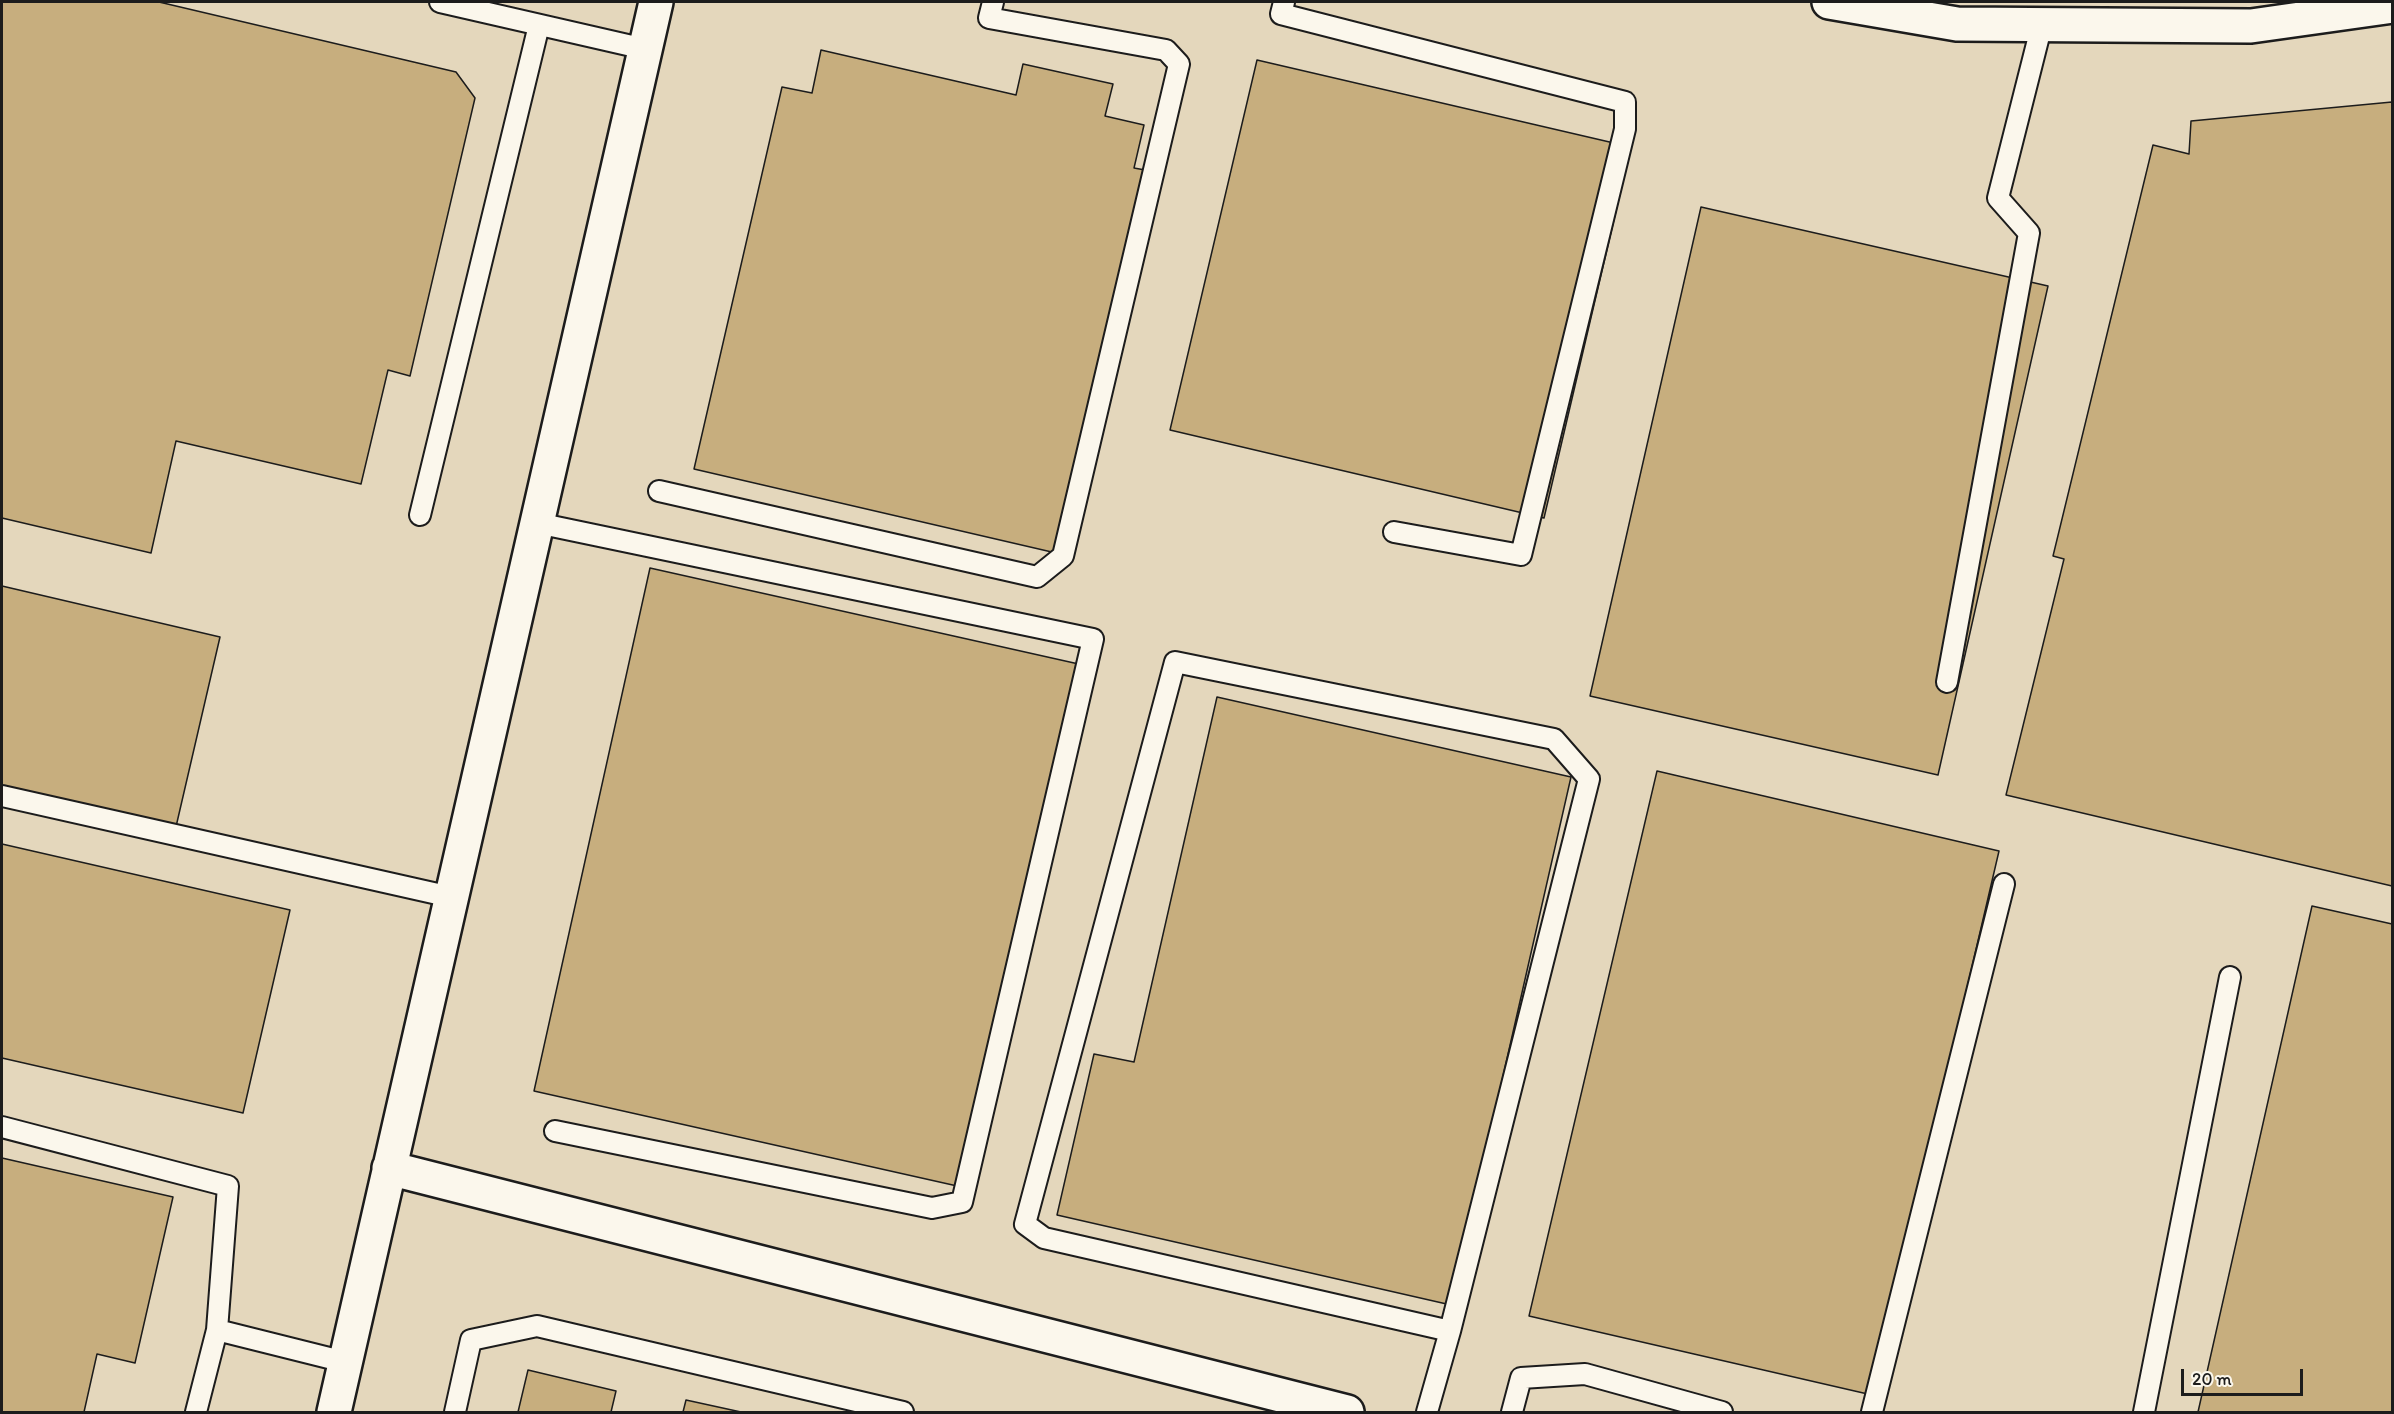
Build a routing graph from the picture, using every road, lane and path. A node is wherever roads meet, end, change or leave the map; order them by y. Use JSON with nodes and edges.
{"nodes":[{"id":1,"x":440,"y":2,"type":"edge"},
{"id":2,"x":656,"y":2,"type":"edge"},
{"id":3,"x":993,"y":2,"type":"edge"},
{"id":4,"x":1284,"y":2,"type":"edge"},
{"id":5,"x":1829,"y":2,"type":"edge"},
{"id":6,"x":2392,"y":6,"type":"edge"},
{"id":7,"x":2042,"y":24,"type":"junction"},
{"id":8,"x":539,"y":25,"type":"junction"},
{"id":9,"x":645,"y":49,"type":"junction"},
{"id":10,"x":659,"y":491,"type":"dead end"},
{"id":11,"x":420,"y":515,"type":"dead end"},
{"id":12,"x":537,"y":524,"type":"junction"},
{"id":13,"x":1394,"y":532,"type":"dead end"},
{"id":14,"x":1947,"y":682,"type":"dead end"},
{"id":15,"x":2,"y":796,"type":"edge"},
{"id":16,"x":2004,"y":884,"type":"dead end"},
{"id":17,"x":451,"y":897,"type":"junction"},
{"id":18,"x":2230,"y":977,"type":"dead end"},
{"id":19,"x":2,"y":1127,"type":"edge"},
{"id":20,"x":555,"y":1131,"type":"dead end"},
{"id":21,"x":389,"y":1168,"type":"junction"},
{"id":22,"x":217,"y":1330,"type":"junction"},
{"id":23,"x":1450,"y":1331,"type":"junction"},
{"id":24,"x":345,"y":1362,"type":"junction"},
{"id":25,"x":196,"y":1413,"type":"edge"},
{"id":26,"x":334,"y":1413,"type":"edge"},
{"id":27,"x":455,"y":1413,"type":"edge"},
{"id":28,"x":903,"y":1413,"type":"edge"},
{"id":29,"x":1347,"y":1413,"type":"edge"},
{"id":30,"x":1427,"y":1413,"type":"edge"},
{"id":31,"x":1512,"y":1413,"type":"edge"},
{"id":32,"x":1722,"y":1413,"type":"edge"},
{"id":33,"x":1872,"y":1413,"type":"edge"},
{"id":34,"x":2144,"y":1413,"type":"edge"}],
"edges":[{"from":1,"to":8,"type":"lane"},
{"from":2,"to":9,"type":"street"},
{"from":3,"to":10,"type":"lane"},
{"from":4,"to":13,"type":"lane"},
{"from":5,"to":7,"type":"street"},
{"from":6,"to":7,"type":"street"},
{"from":7,"to":14,"type":"lane"},
{"from":8,"to":9,"type":"lane"},
{"from":8,"to":11,"type":"lane"},
{"from":9,"to":12,"type":"street"},
{"from":12,"to":17,"type":"street"},
{"from":12,"to":20,"type":"lane"},
{"from":15,"to":17,"type":"lane"},
{"from":16,"to":33,"type":"lane"},
{"from":17,"to":21,"type":"street"},
{"from":18,"to":34,"type":"lane"},
{"from":19,"to":22,"type":"lane"},
{"from":21,"to":24,"type":"street"},
{"from":21,"to":29,"type":"street"},
{"from":22,"to":24,"type":"lane"},
{"from":22,"to":25,"type":"lane"},
{"from":23,"to":23,"type":"lane"},
{"from":23,"to":30,"type":"lane"},
{"from":24,"to":26,"type":"street"},
{"from":27,"to":28,"type":"lane"},
{"from":31,"to":32,"type":"lane"}]}
